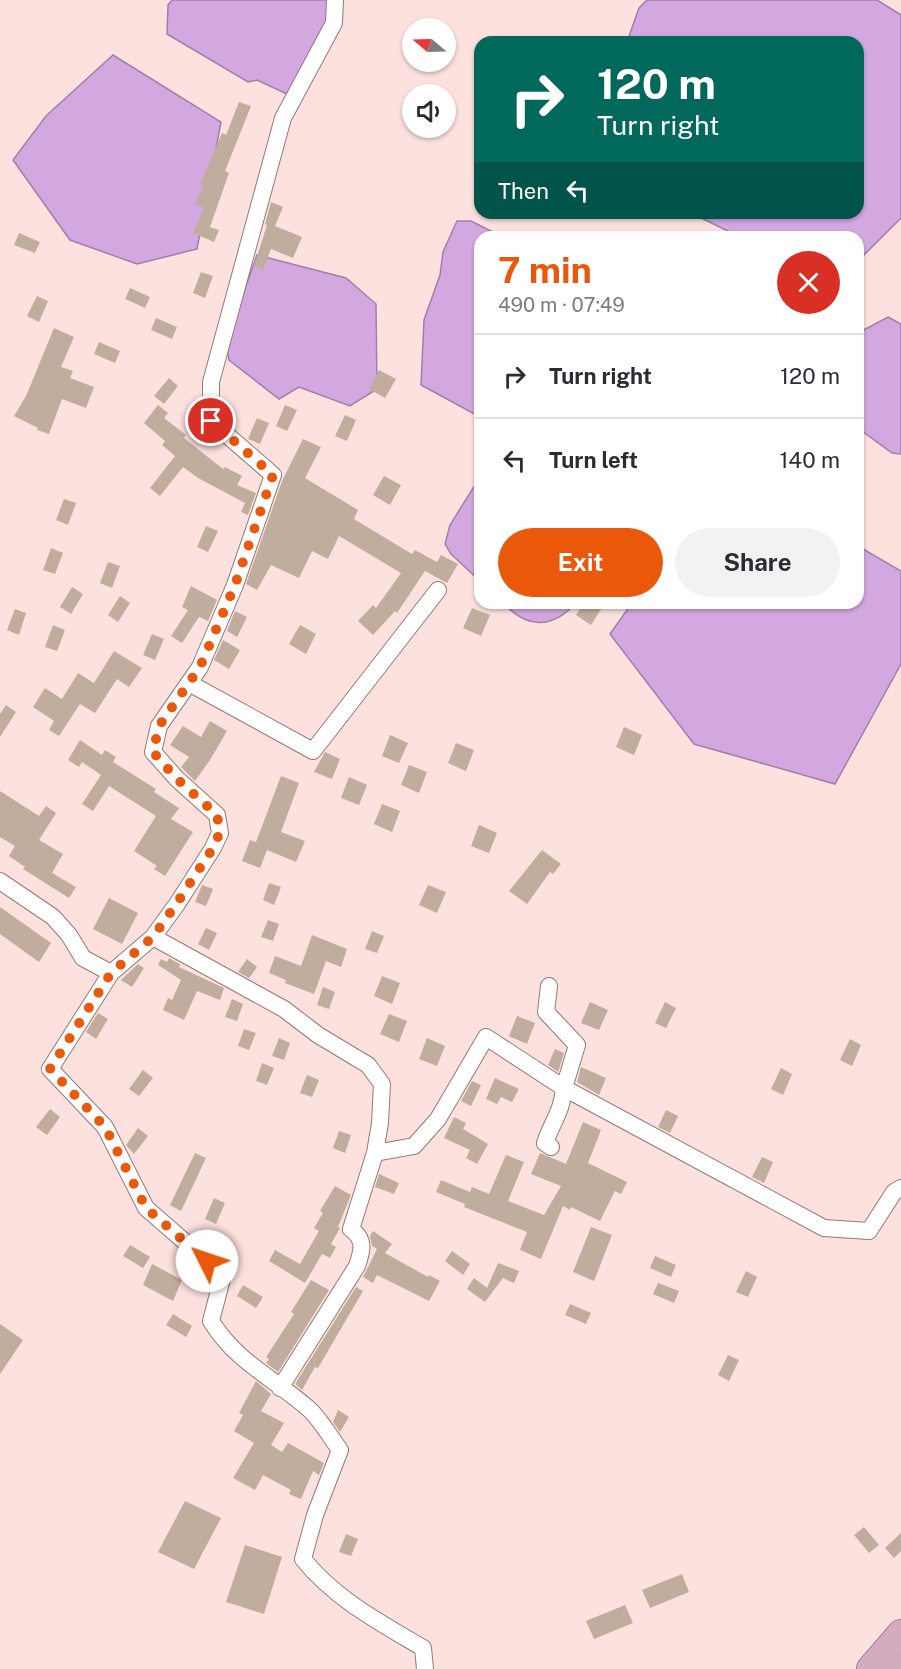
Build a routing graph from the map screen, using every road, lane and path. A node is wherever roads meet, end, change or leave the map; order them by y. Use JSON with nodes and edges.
{"nodes":[{"id":1,"x":335,"y":0,"type":"edge"},
{"id":2,"x":438,"y":590,"type":"dead end"},
{"id":3,"x":189,"y":683,"type":"junction"},
{"id":4,"x":0,"y":881,"type":"edge"},
{"id":5,"x":153,"y":937,"type":"junction"},
{"id":6,"x":111,"y":973,"type":"junction"},
{"id":7,"x":549,"y":986,"type":"dead end"},
{"id":8,"x":564,"y":1088,"type":"junction"},
{"id":9,"x":551,"y":1147,"type":"dead end"},
{"id":10,"x":375,"y":1153,"type":"junction"},
{"id":11,"x":901,"y":1188,"type":"edge"},
{"id":12,"x":280,"y":1388,"type":"junction"},
{"id":13,"x":901,"y":1633,"type":"edge"},
{"id":14,"x":425,"y":1669,"type":"edge"},
{"id":15,"x":870,"y":1669,"type":"edge"}],
"edges":[{"from":1,"to":3,"type":"street"},
{"from":2,"to":3,"type":"street"},
{"from":3,"to":5,"type":"street"},
{"from":4,"to":6,"type":"street"},
{"from":5,"to":6,"type":"street"},
{"from":5,"to":10,"type":"street"},
{"from":6,"to":12,"type":"street"},
{"from":7,"to":8,"type":"street"},
{"from":8,"to":9,"type":"street"},
{"from":8,"to":10,"type":"street"},
{"from":8,"to":11,"type":"street"},
{"from":10,"to":12,"type":"street"},
{"from":12,"to":14,"type":"street"},
{"from":13,"to":15,"type":"main road"}]}
